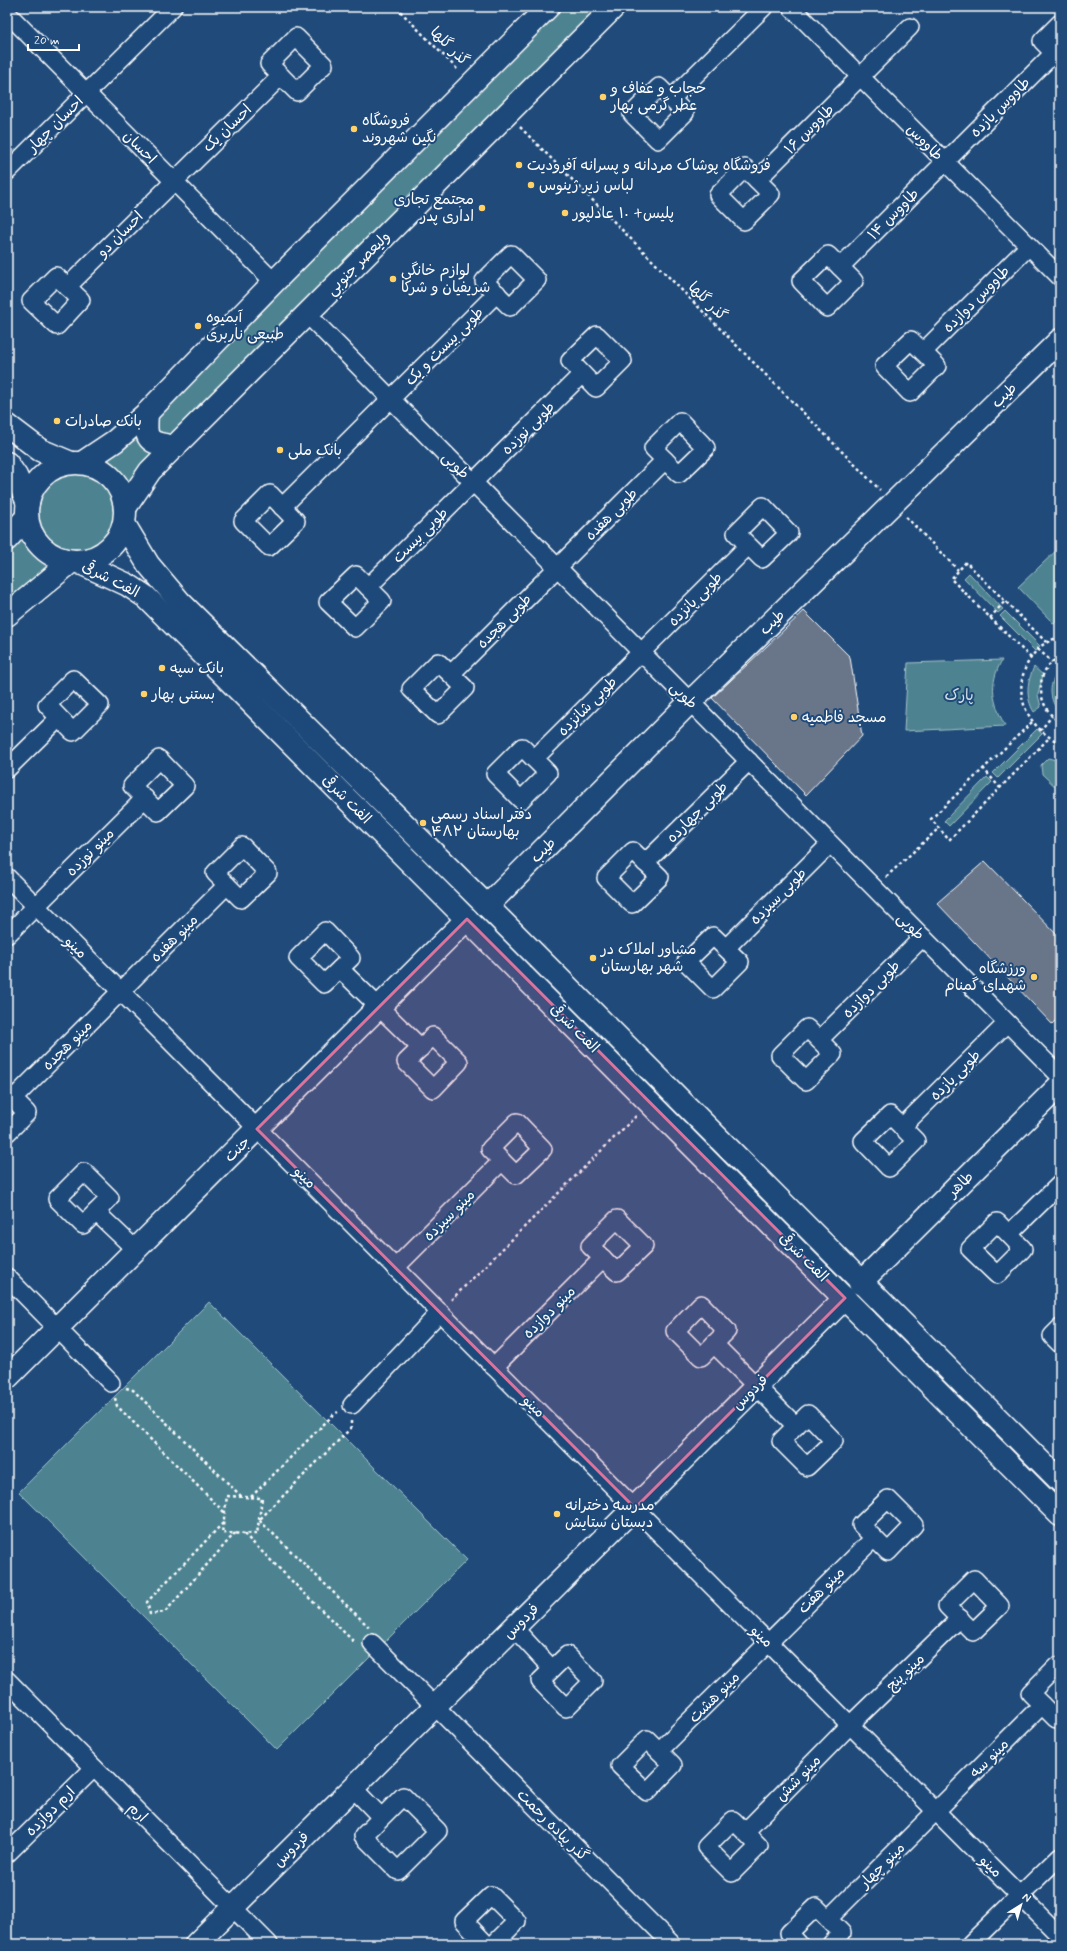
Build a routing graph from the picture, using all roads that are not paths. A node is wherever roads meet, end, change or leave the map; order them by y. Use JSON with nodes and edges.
{"nodes":[{"id":1,"x":173,"y":7,"type":"edge"},
{"id":2,"x":548,"y":7,"type":"edge"},
{"id":3,"x":614,"y":7,"type":"edge"},
{"id":4,"x":764,"y":7,"type":"edge"},
{"id":5,"x":791,"y":7,"type":"edge"},
{"id":6,"x":7,"y":13,"type":"edge"},
{"id":7,"x":1060,"y":23,"type":"edge"},
{"id":8,"x":910,"y":27,"type":"dead end"},
{"id":9,"x":1057,"y":56,"type":"edge"},
{"id":10,"x":281,"y":76,"type":"dead end"},
{"id":11,"x":861,"y":77,"type":"junction"},
{"id":12,"x":86,"y":93,"type":"junction"},
{"id":13,"x":671,"y":99,"type":"dead end"},
{"id":14,"x":945,"y":162,"type":"junction"},
{"id":15,"x":7,"y":172,"type":"edge"},
{"id":16,"x":757,"y":180,"type":"dead end"},
{"id":17,"x":173,"y":181,"type":"junction"},
{"id":18,"x":1029,"y":246,"type":"junction"},
{"id":19,"x":840,"y":267,"type":"dead end"},
{"id":20,"x":1060,"y":277,"type":"edge"},
{"id":21,"x":274,"y":282,"type":"junction"},
{"id":22,"x":67,"y":287,"type":"dead end"},
{"id":23,"x":497,"y":293,"type":"dead end"},
{"id":24,"x":307,"y":314,"type":"junction"},
{"id":25,"x":1060,"y":340,"type":"edge"},
{"id":26,"x":923,"y":352,"type":"dead end"},
{"id":27,"x":582,"y":374,"type":"dead end"},
{"id":28,"x":391,"y":398,"type":"junction"},
{"id":29,"x":147,"y":413,"type":"junction"},
{"id":30,"x":7,"y":425,"type":"edge"},
{"id":31,"x":175,"y":447,"type":"junction"},
{"id":32,"x":665,"y":460,"type":"dead end"},
{"id":33,"x":7,"y":463,"type":"edge"},
{"id":34,"x":77,"y":463,"type":"junction"},
{"id":35,"x":473,"y":482,"type":"junction"},
{"id":36,"x":282,"y":506,"type":"dead end"},
{"id":37,"x":28,"y":510,"type":"junction"},
{"id":38,"x":124,"y":516,"type":"junction"},
{"id":39,"x":7,"y":539,"type":"edge"},
{"id":40,"x":748,"y":546,"type":"dead end"},
{"id":41,"x":74,"y":561,"type":"junction"},
{"id":42,"x":558,"y":567,"type":"junction"},
{"id":43,"x":368,"y":587,"type":"dead end"},
{"id":44,"x":7,"y":615,"type":"edge"},
{"id":45,"x":641,"y":652,"type":"junction"},
{"id":46,"x":451,"y":674,"type":"dead end"},
{"id":47,"x":690,"y":702,"type":"junction"},
{"id":48,"x":59,"y":718,"type":"dead end"},
{"id":49,"x":534,"y":759,"type":"dead end"},
{"id":50,"x":749,"y":761,"type":"junction"},
{"id":51,"x":7,"y":769,"type":"edge"},
{"id":52,"x":144,"y":798,"type":"dead end"},
{"id":53,"x":830,"y":844,"type":"junction"},
{"id":54,"x":645,"y":864,"type":"dead end"},
{"id":55,"x":7,"y":877,"type":"edge"},
{"id":56,"x":228,"y":885,"type":"dead end"},
{"id":57,"x":36,"y":906,"type":"junction"},
{"id":58,"x":487,"y":906,"type":"junction"},
{"id":59,"x":467,"y":919,"type":"junction"},
{"id":60,"x":7,"y":936,"type":"edge"},
{"id":61,"x":923,"y":937,"type":"junction"},
{"id":62,"x":726,"y":948,"type":"dead end"},
{"id":63,"x":340,"y":969,"type":"dead end"},
{"id":64,"x":121,"y":992,"type":"junction"},
{"id":65,"x":379,"y":1007,"type":"junction"},
{"id":66,"x":1007,"y":1023,"type":"junction"},
{"id":67,"x":819,"y":1040,"type":"dead end"},
{"id":68,"x":421,"y":1048,"type":"dead end"},
{"id":69,"x":1060,"y":1076,"type":"edge"},
{"id":70,"x":1060,"y":1085,"type":"edge"},
{"id":71,"x":10,"y":1096,"type":"edge"},
{"id":72,"x":902,"y":1127,"type":"dead end"},
{"id":73,"x":257,"y":1129,"type":"junction"},
{"id":74,"x":7,"y":1133,"type":"edge"},
{"id":75,"x":502,"y":1161,"type":"dead end"},
{"id":76,"x":1060,"y":1184,"type":"edge"},
{"id":77,"x":96,"y":1212,"type":"dead end"},
{"id":78,"x":1009,"y":1234,"type":"dead end"},
{"id":79,"x":136,"y":1250,"type":"junction"},
{"id":80,"x":603,"y":1258,"type":"dead end"},
{"id":81,"x":396,"y":1268,"type":"junction"},
{"id":82,"x":7,"y":1277,"type":"edge"},
{"id":83,"x":860,"y":1283,"type":"junction"},
{"id":84,"x":845,"y":1298,"type":"junction"},
{"id":85,"x":440,"y":1312,"type":"junction"},
{"id":86,"x":58,"y":1328,"type":"junction"},
{"id":87,"x":1060,"y":1328,"type":"edge"},
{"id":88,"x":714,"y":1344,"type":"dead end"},
{"id":89,"x":1060,"y":1344,"type":"edge"},
{"id":90,"x":494,"y":1367,"type":"junction"},
{"id":91,"x":7,"y":1378,"type":"edge"},
{"id":92,"x":111,"y":1384,"type":"road end"},
{"id":93,"x":756,"y":1387,"type":"junction"},
{"id":94,"x":352,"y":1405,"type":"road end"},
{"id":95,"x":796,"y":1426,"type":"dead end"},
{"id":96,"x":1060,"y":1481,"type":"edge"},
{"id":97,"x":634,"y":1508,"type":"junction"},
{"id":98,"x":1060,"y":1515,"type":"edge"},
{"id":99,"x":874,"y":1538,"type":"dead end"},
{"id":100,"x":960,"y":1618,"type":"dead end"},
{"id":101,"x":514,"y":1628,"type":"junction"},
{"id":102,"x":769,"y":1643,"type":"junction"},
{"id":103,"x":372,"y":1644,"type":"road end"},
{"id":104,"x":552,"y":1669,"type":"dead end"},
{"id":105,"x":1060,"y":1669,"type":"edge"},
{"id":106,"x":7,"y":1680,"type":"edge"},
{"id":107,"x":1042,"y":1705,"type":"junction"},
{"id":108,"x":435,"y":1706,"type":"junction"},
{"id":109,"x":1060,"y":1716,"type":"edge"},
{"id":110,"x":850,"y":1725,"type":"junction"},
{"id":111,"x":659,"y":1751,"type":"dead end"},
{"id":112,"x":94,"y":1768,"type":"junction"},
{"id":113,"x":353,"y":1788,"type":"junction"},
{"id":114,"x":936,"y":1811,"type":"junction"},
{"id":115,"x":381,"y":1817,"type":"dead end"},
{"id":116,"x":745,"y":1832,"type":"dead end"},
{"id":117,"x":7,"y":1854,"type":"edge"},
{"id":118,"x":1060,"y":1856,"type":"edge"},
{"id":119,"x":1020,"y":1896,"type":"junction"},
{"id":120,"x":233,"y":1907,"type":"junction"},
{"id":121,"x":828,"y":1919,"type":"junction"},
{"id":122,"x":1060,"y":1936,"type":"edge"},
{"id":123,"x":476,"y":1941,"type":"edge"},
{"id":124,"x":196,"y":1944,"type":"edge"},
{"id":125,"x":269,"y":1944,"type":"edge"},
{"id":126,"x":494,"y":1944,"type":"edge"},
{"id":127,"x":672,"y":1944,"type":"edge"},
{"id":128,"x":799,"y":1944,"type":"edge"},
{"id":129,"x":831,"y":1944,"type":"edge"},
{"id":130,"x":970,"y":1944,"type":"edge"}],
"edges":[{"from":1,"to":12,"type":"street","name":"احسان چهار"},
{"from":2,"to":21,"type":"main road"},
{"from":3,"to":24,"type":"main road","name":"وليعصر جنوبي"},
{"from":4,"to":13,"type":"street"},
{"from":5,"to":11,"type":"street","name":"طاووس"},
{"from":6,"to":12,"type":"street","name":"احسان"},
{"from":7,"to":9,"type":"street"},
{"from":8,"to":11,"type":"street","name":"طاووس ۱۶"},
{"from":9,"to":14,"type":"street","name":"طاووس یازده"},
{"from":10,"to":17,"type":"street","name":"احسان یک"},
{"from":11,"to":14,"type":"street","name":"طاووس"},
{"from":11,"to":16,"type":"street","name":"طاووس ۱۶"},
{"from":12,"to":15,"type":"street","name":"احسان چهار"},
{"from":12,"to":17,"type":"street","name":"احسان"},
{"from":14,"to":18,"type":"street","name":"طاووس"},
{"from":14,"to":19,"type":"street","name":"طاووس ۱۴"},
{"from":17,"to":21,"type":"street","name":"احسان"},
{"from":17,"to":22,"type":"street","name":"احسان دو"},
{"from":18,"to":20,"type":"street","name":"طاووس"},
{"from":18,"to":26,"type":"street","name":"طاووس دوازده"},
{"from":21,"to":29,"type":"main road"},
{"from":23,"to":28,"type":"street","name":"طوبی بیست و یک"},
{"from":24,"to":28,"type":"street","name":"طوبی"},
{"from":24,"to":31,"type":"main road","name":"وليعصر جنوبي"},
{"from":25,"to":47,"type":"main road","name":"طیب"},
{"from":27,"to":35,"type":"street","name":"طوبی نوزده"},
{"from":28,"to":35,"type":"street","name":"طوبی"},
{"from":28,"to":36,"type":"street","name":"طوبی بیست و یک"},
{"from":29,"to":31,"type":"main road"},
{"from":29,"to":34,"type":"main road"},
{"from":30,"to":34,"type":"main road"},
{"from":31,"to":38,"type":"main road","name":"وليعصر جنوبي"},
{"from":32,"to":42,"type":"street","name":"طوبی هفده"},
{"from":33,"to":37,"type":"main road"},
{"from":34,"to":37,"type":"main road"},
{"from":34,"to":38,"type":"main road"},
{"from":35,"to":42,"type":"street","name":"طوبی"},
{"from":35,"to":43,"type":"street","name":"طوبی بیست"},
{"from":37,"to":39,"type":"main road"},
{"from":37,"to":41,"type":"main road"},
{"from":38,"to":41,"type":"main road"},
{"from":38,"to":58,"type":"main road","name":"الفت شرقی"},
{"from":40,"to":45,"type":"street","name":"طوبی پانزده"},
{"from":41,"to":44,"type":"main road"},
{"from":41,"to":59,"type":"main road","name":"الفت شرقی"},
{"from":42,"to":45,"type":"street","name":"طوبی"},
{"from":42,"to":46,"type":"street","name":"طوبی هجده"},
{"from":45,"to":47,"type":"street","name":"طوبی"},
{"from":45,"to":49,"type":"street","name":"طوبی شانزده"},
{"from":47,"to":50,"type":"street","name":"طوبی"},
{"from":47,"to":58,"type":"main road","name":"طیب"},
{"from":48,"to":51,"type":"street"},
{"from":50,"to":53,"type":"street","name":"طوبی"},
{"from":50,"to":54,"type":"street","name":"طوبی چهارده"},
{"from":52,"to":57,"type":"street","name":"مینو نوزده"},
{"from":53,"to":61,"type":"street","name":"طوبی"},
{"from":53,"to":62,"type":"street","name":"طوبی سیزده"},
{"from":55,"to":57,"type":"street","name":"مینو"},
{"from":56,"to":64,"type":"street","name":"مینو هفده"},
{"from":57,"to":60,"type":"street","name":"مینو نوزده"},
{"from":57,"to":64,"type":"street","name":"مینو"},
{"from":58,"to":83,"type":"main road","name":"الفت شرقی"},
{"from":59,"to":65,"type":"main road","name":"جنت"},
{"from":59,"to":84,"type":"main road","name":"الفت شرقی"},
{"from":61,"to":66,"type":"street","name":"طوبی"},
{"from":61,"to":67,"type":"street","name":"طوبی دوازده"},
{"from":63,"to":65,"type":"street"},
{"from":64,"to":71,"type":"street","name":"مینو هجده"},
{"from":64,"to":73,"type":"street","name":"مینو"},
{"from":65,"to":68,"type":"street"},
{"from":65,"to":73,"type":"main road","name":"جنت"},
{"from":66,"to":69,"type":"street","name":"طوبی"},
{"from":66,"to":72,"type":"street","name":"طوبی یازده"},
{"from":70,"to":83,"type":"main road","name":"طاهر"},
{"from":71,"to":74,"type":"street"},
{"from":73,"to":79,"type":"main road","name":"جنت"},
{"from":73,"to":81,"type":"street","name":"مینو"},
{"from":75,"to":81,"type":"street","name":"مینو سیزده"},
{"from":76,"to":78,"type":"street"},
{"from":77,"to":79,"type":"street"},
{"from":79,"to":86,"type":"main road","name":"جنت"},
{"from":80,"to":90,"type":"street","name":"مینو دوازده"},
{"from":81,"to":85,"type":"street","name":"مینو"},
{"from":82,"to":86,"type":"street"},
{"from":83,"to":96,"type":"main road","name":"الفت شرقی"},
{"from":84,"to":93,"type":"main road","name":"فردوس"},
{"from":84,"to":98,"type":"main road","name":"الفت شرقی"},
{"from":85,"to":90,"type":"street","name":"مینو"},
{"from":85,"to":94,"type":"street"},
{"from":86,"to":91,"type":"main road","name":"جنت"},
{"from":86,"to":92,"type":"street"},
{"from":87,"to":89,"type":"street"},
{"from":88,"to":93,"type":"street"},
{"from":90,"to":97,"type":"street","name":"مینو"},
{"from":93,"to":95,"type":"street"},
{"from":93,"to":97,"type":"main road","name":"فردوس"},
{"from":97,"to":101,"type":"main road","name":"فردوس"},
{"from":97,"to":102,"type":"street","name":"مینو"},
{"from":99,"to":102,"type":"street","name":"مینو هفت"},
{"from":100,"to":110,"type":"street","name":"مینو پنج"},
{"from":101,"to":104,"type":"street"},
{"from":101,"to":108,"type":"main road","name":"فردوس"},
{"from":102,"to":110,"type":"street","name":"مینو"},
{"from":102,"to":111,"type":"street","name":"مینو هشت"},
{"from":103,"to":108,"type":"street","name":"گذر پیاده رحمت"},
{"from":105,"to":107,"type":"street"},
{"from":106,"to":112,"type":"street","name":"ارم"},
{"from":107,"to":109,"type":"street"},
{"from":107,"to":114,"type":"street","name":"مینو سه"},
{"from":108,"to":113,"type":"main road","name":"فردوس"},
{"from":108,"to":127,"type":"street","name":"گذر پیاده رحمت"},
{"from":110,"to":114,"type":"street","name":"مینو"},
{"from":110,"to":116,"type":"street","name":"مینو شش"},
{"from":112,"to":117,"type":"street","name":"ارم دوازده"},
{"from":112,"to":120,"type":"street","name":"ارم"},
{"from":113,"to":115,"type":"street"},
{"from":113,"to":120,"type":"main road","name":"فردوس"},
{"from":114,"to":119,"type":"street","name":"مینو"},
{"from":114,"to":121,"type":"street","name":"مینو چهار"},
{"from":118,"to":119,"type":"street"},
{"from":119,"to":122,"type":"street","name":"مینو"},
{"from":119,"to":130,"type":"street"},
{"from":120,"to":124,"type":"main road","name":"فردوس"},
{"from":120,"to":125,"type":"street","name":"ارم"},
{"from":121,"to":128,"type":"street"},
{"from":121,"to":129,"type":"street"},
{"from":123,"to":126,"type":"street"}]}
